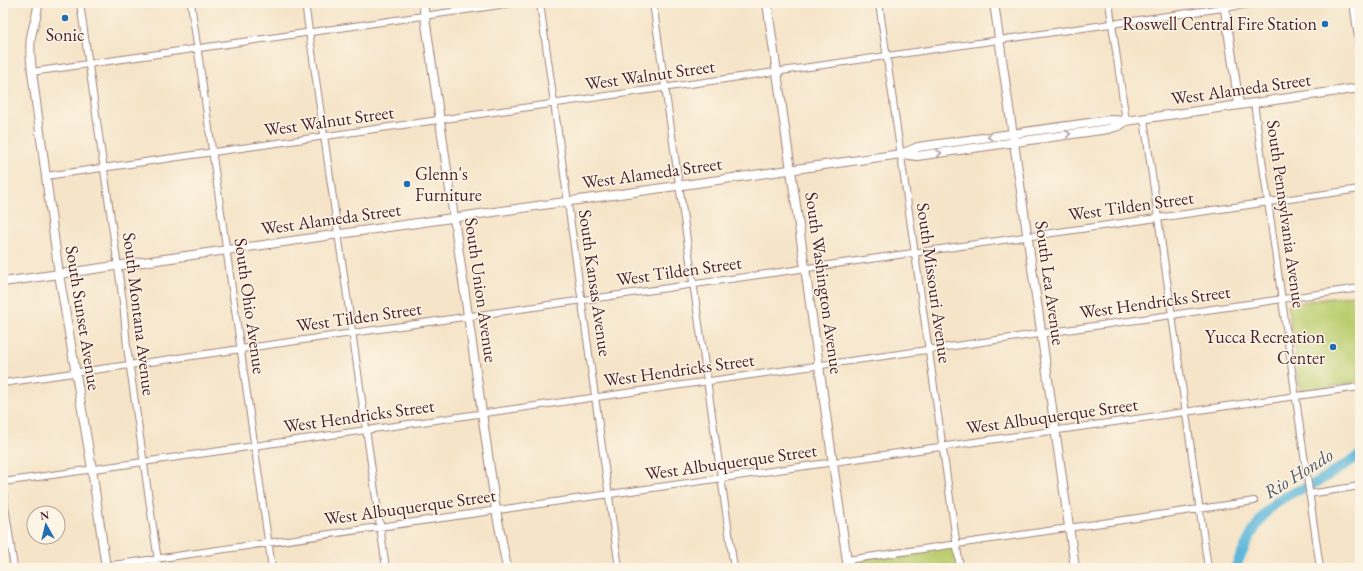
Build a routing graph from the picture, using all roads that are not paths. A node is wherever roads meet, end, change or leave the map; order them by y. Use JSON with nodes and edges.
{"nodes":[{"id":1,"x":38,"y":3,"type":"edge"},
{"id":2,"x":80,"y":3,"type":"edge"},
{"id":3,"x":191,"y":3,"type":"edge"},
{"id":4,"x":305,"y":3,"type":"edge"},
{"id":5,"x":423,"y":3,"type":"edge"},
{"id":6,"x":514,"y":3,"type":"edge"},
{"id":7,"x":540,"y":3,"type":"edge"},
{"id":8,"x":653,"y":3,"type":"edge"},
{"id":9,"x":767,"y":3,"type":"edge"},
{"id":10,"x":879,"y":3,"type":"edge"},
{"id":11,"x":994,"y":3,"type":"edge"},
{"id":12,"x":1109,"y":3,"type":"edge"},
{"id":13,"x":1258,"y":3,"type":"edge"},
{"id":14,"x":1354,"y":3,"type":"edge"},
{"id":15,"x":1224,"y":5,"type":"edge"},
{"id":16,"x":425,"y":16,"type":"junction"},
{"id":17,"x":1112,"y":24,"type":"junction"},
{"id":18,"x":309,"y":32,"type":"junction"},
{"id":19,"x":1000,"y":40,"type":"junction"},
{"id":20,"x":1360,"y":45,"type":"edge"},
{"id":21,"x":198,"y":48,"type":"junction"},
{"id":22,"x":886,"y":56,"type":"junction"},
{"id":23,"x":89,"y":64,"type":"junction"},
{"id":24,"x":32,"y":72,"type":"junction"},
{"id":25,"x":777,"y":72,"type":"junction"},
{"id":26,"x":665,"y":88,"type":"junction"},
{"id":27,"x":1360,"y":88,"type":"edge"},
{"id":28,"x":1254,"y":103,"type":"junction"},
{"id":29,"x":554,"y":104,"type":"junction"},
{"id":30,"x":1239,"y":105,"type":"junction"},
{"id":31,"x":1144,"y":119,"type":"junction"},
{"id":32,"x":440,"y":120,"type":"junction"},
{"id":33,"x":1126,"y":121,"type":"junction"},
{"id":34,"x":1013,"y":133,"type":"junction"},
{"id":35,"x":324,"y":136,"type":"junction"},
{"id":36,"x":1014,"y":142,"type":"junction"},
{"id":37,"x":213,"y":152,"type":"junction"},
{"id":38,"x":901,"y":154,"type":"junction"},
{"id":39,"x":104,"y":168,"type":"junction"},
{"id":40,"x":791,"y":169,"type":"junction"},
{"id":41,"x":46,"y":176,"type":"junction"},
{"id":42,"x":679,"y":185,"type":"junction"},
{"id":43,"x":1360,"y":189,"type":"edge"},
{"id":44,"x":568,"y":201,"type":"junction"},
{"id":45,"x":1268,"y":202,"type":"junction"},
{"id":46,"x":454,"y":217,"type":"junction"},
{"id":47,"x":1158,"y":217,"type":"junction"},
{"id":48,"x":338,"y":234,"type":"junction"},
{"id":49,"x":1027,"y":236,"type":"junction"},
{"id":50,"x":227,"y":250,"type":"junction"},
{"id":51,"x":915,"y":253,"type":"junction"},
{"id":52,"x":118,"y":265,"type":"junction"},
{"id":53,"x":805,"y":268,"type":"junction"},
{"id":54,"x":59,"y":274,"type":"junction"},
{"id":55,"x":3,"y":282,"type":"edge"},
{"id":56,"x":694,"y":284,"type":"junction"},
{"id":57,"x":1360,"y":288,"type":"edge"},
{"id":58,"x":1282,"y":299,"type":"junction"},
{"id":59,"x":582,"y":300,"type":"junction"},
{"id":60,"x":1172,"y":315,"type":"junction"},
{"id":61,"x":468,"y":316,"type":"junction"},
{"id":62,"x":353,"y":333,"type":"junction"},
{"id":63,"x":1041,"y":334,"type":"junction"},
{"id":64,"x":241,"y":348,"type":"junction"},
{"id":65,"x":929,"y":350,"type":"junction"},
{"id":66,"x":129,"y":364,"type":"junction"},
{"id":67,"x":819,"y":365,"type":"junction"},
{"id":68,"x":76,"y":372,"type":"junction"},
{"id":69,"x":707,"y":381,"type":"junction"},
{"id":70,"x":3,"y":382,"type":"edge"},
{"id":71,"x":1360,"y":387,"type":"edge"},
{"id":72,"x":1296,"y":396,"type":"junction"},
{"id":73,"x":596,"y":397,"type":"junction"},
{"id":74,"x":1186,"y":412,"type":"junction"},
{"id":75,"x":482,"y":413,"type":"junction"},
{"id":76,"x":366,"y":430,"type":"junction"},
{"id":77,"x":1055,"y":430,"type":"junction"},
{"id":78,"x":255,"y":446,"type":"junction"},
{"id":79,"x":943,"y":446,"type":"junction"},
{"id":80,"x":144,"y":462,"type":"junction"},
{"id":81,"x":833,"y":462,"type":"junction"},
{"id":82,"x":92,"y":469,"type":"junction"},
{"id":83,"x":721,"y":478,"type":"junction"},
{"id":84,"x":3,"y":482,"type":"edge"},
{"id":85,"x":1360,"y":486,"type":"edge"},
{"id":86,"x":3,"y":492,"type":"edge"},
{"id":87,"x":610,"y":494,"type":"junction"},
{"id":88,"x":1309,"y":494,"type":"junction"},
{"id":89,"x":1254,"y":501,"type":"dead end"},
{"id":90,"x":1200,"y":509,"type":"junction"},
{"id":91,"x":496,"y":510,"type":"junction"},
{"id":92,"x":380,"y":526,"type":"junction"},
{"id":93,"x":1069,"y":528,"type":"junction"},
{"id":94,"x":269,"y":543,"type":"junction"},
{"id":95,"x":957,"y":544,"type":"junction"},
{"id":96,"x":158,"y":559,"type":"junction"},
{"id":97,"x":848,"y":564,"type":"edge"},
{"id":98,"x":106,"y":567,"type":"edge"},
{"id":99,"x":14,"y":568,"type":"edge"},
{"id":100,"x":159,"y":568,"type":"edge"},
{"id":101,"x":272,"y":568,"type":"edge"},
{"id":102,"x":386,"y":568,"type":"edge"},
{"id":103,"x":507,"y":568,"type":"edge"},
{"id":104,"x":619,"y":568,"type":"edge"},
{"id":105,"x":734,"y":568,"type":"edge"},
{"id":106,"x":960,"y":568,"type":"edge"},
{"id":107,"x":1075,"y":568,"type":"edge"},
{"id":108,"x":1208,"y":568,"type":"edge"},
{"id":109,"x":1320,"y":568,"type":"edge"}],
"edges":[{"from":1,"to":24,"type":"street","name":"South Sunset Avenue"},
{"from":2,"to":23,"type":"street","name":"South Montana Avenue"},
{"from":3,"to":21,"type":"street","name":"South Ohio Avenue"},
{"from":4,"to":18,"type":"street"},
{"from":5,"to":16,"type":"street","name":"South Union Avenue"},
{"from":6,"to":16,"type":"street"},
{"from":7,"to":29,"type":"street","name":"South Kansas Avenue"},
{"from":8,"to":26,"type":"street"},
{"from":9,"to":25,"type":"street","name":"South Washington Avenue"},
{"from":10,"to":22,"type":"street","name":"South Missouri Avenue"},
{"from":11,"to":19,"type":"street","name":"South Lea Avenue"},
{"from":12,"to":17,"type":"street"},
{"from":13,"to":15,"type":"street","name":"West Walnut Street"},
{"from":14,"to":20,"type":"street"},
{"from":15,"to":17,"type":"street","name":"West Walnut Street"},
{"from":15,"to":30,"type":"street"},
{"from":16,"to":18,"type":"street"},
{"from":16,"to":32,"type":"street","name":"South Union Avenue"},
{"from":17,"to":19,"type":"street","name":"West Walnut Street"},
{"from":17,"to":33,"type":"street"},
{"from":18,"to":21,"type":"street"},
{"from":18,"to":35,"type":"street"},
{"from":19,"to":22,"type":"street","name":"West Walnut Street"},
{"from":19,"to":34,"type":"street","name":"South Lea Avenue"},
{"from":21,"to":23,"type":"street"},
{"from":21,"to":37,"type":"street","name":"South Ohio Avenue"},
{"from":22,"to":25,"type":"street","name":"West Walnut Street"},
{"from":22,"to":38,"type":"street","name":"South Missouri Avenue"},
{"from":23,"to":24,"type":"street"},
{"from":23,"to":39,"type":"street","name":"South Montana Avenue"},
{"from":24,"to":41,"type":"street","name":"South Sunset Avenue"},
{"from":25,"to":26,"type":"street","name":"West Walnut Street"},
{"from":25,"to":40,"type":"street","name":"South Washington Avenue"},
{"from":26,"to":29,"type":"street","name":"West Walnut Street"},
{"from":26,"to":42,"type":"street"},
{"from":27,"to":28,"type":"street","name":"West Alameda Street"},
{"from":28,"to":30,"type":"street","name":"West Alameda Street"},
{"from":28,"to":45,"type":"street","name":"South Pennsylvania Avenue"},
{"from":29,"to":32,"type":"street","name":"West Walnut Street"},
{"from":29,"to":44,"type":"street","name":"South Kansas Avenue"},
{"from":30,"to":31,"type":"street","name":"West Alameda Street"},
{"from":31,"to":33,"type":"street","name":"West Alameda Street"},
{"from":31,"to":47,"type":"street"},
{"from":32,"to":35,"type":"street","name":"West Walnut Street"},
{"from":32,"to":46,"type":"street","name":"South Union Avenue"},
{"from":33,"to":34,"type":"street","name":"West Alameda Street"},
{"from":36,"to":33,"type":"street","name":"West Alameda Street","one_way":true},
{"from":34,"to":36,"type":"street","name":"South Lea Avenue"},
{"from":34,"to":38,"type":"street","name":"West Alameda Street","one_way":true},
{"from":35,"to":37,"type":"street","name":"West Walnut Street"},
{"from":35,"to":48,"type":"street"},
{"from":38,"to":36,"type":"street","name":"West Alameda Street","one_way":true},
{"from":36,"to":49,"type":"street","name":"South Lea Avenue"},
{"from":37,"to":39,"type":"street","name":"West Walnut Street"},
{"from":37,"to":50,"type":"street","name":"South Ohio Avenue"},
{"from":38,"to":40,"type":"street","name":"West Alameda Street"},
{"from":38,"to":51,"type":"street","name":"South Missouri Avenue"},
{"from":39,"to":41,"type":"street","name":"West Walnut Street"},
{"from":39,"to":52,"type":"street","name":"South Montana Avenue"},
{"from":40,"to":42,"type":"street","name":"West Alameda Street"},
{"from":40,"to":53,"type":"street","name":"South Washington Avenue"},
{"from":41,"to":54,"type":"street","name":"South Sunset Avenue"},
{"from":42,"to":44,"type":"street","name":"West Alameda Street"},
{"from":42,"to":56,"type":"street"},
{"from":43,"to":45,"type":"street","name":"West Tilden Street"},
{"from":44,"to":46,"type":"street","name":"West Alameda Street"},
{"from":44,"to":59,"type":"street","name":"South Kansas Avenue"},
{"from":45,"to":47,"type":"street","name":"West Tilden Street"},
{"from":45,"to":58,"type":"street","name":"South Pennsylvania Avenue"},
{"from":46,"to":48,"type":"street","name":"West Alameda Street"},
{"from":46,"to":61,"type":"street","name":"South Union Avenue"},
{"from":47,"to":49,"type":"street","name":"West Tilden Street"},
{"from":47,"to":60,"type":"street"},
{"from":48,"to":50,"type":"street","name":"West Alameda Street"},
{"from":48,"to":62,"type":"street"},
{"from":49,"to":51,"type":"street","name":"West Tilden Street"},
{"from":49,"to":63,"type":"street","name":"South Lea Avenue"},
{"from":50,"to":52,"type":"street","name":"West Alameda Street"},
{"from":50,"to":64,"type":"street","name":"South Ohio Avenue"},
{"from":51,"to":53,"type":"street","name":"West Tilden Street"},
{"from":51,"to":65,"type":"street","name":"South Missouri Avenue"},
{"from":52,"to":54,"type":"street","name":"West Alameda Street"},
{"from":52,"to":66,"type":"street","name":"South Montana Avenue"},
{"from":53,"to":56,"type":"street","name":"West Tilden Street"},
{"from":53,"to":67,"type":"street","name":"South Washington Avenue"},
{"from":54,"to":55,"type":"street","name":"West Alameda Street"},
{"from":54,"to":68,"type":"street","name":"South Sunset Avenue"},
{"from":56,"to":59,"type":"street","name":"West Tilden Street"},
{"from":56,"to":69,"type":"street"},
{"from":57,"to":58,"type":"street","name":"West Hendricks Street"},
{"from":58,"to":60,"type":"street","name":"West Hendricks Street"},
{"from":58,"to":72,"type":"street","name":"South Pennsylvania Avenue"},
{"from":59,"to":61,"type":"street","name":"West Tilden Street"},
{"from":59,"to":73,"type":"street","name":"South Kansas Avenue"},
{"from":60,"to":63,"type":"street","name":"West Hendricks Street"},
{"from":60,"to":74,"type":"street"},
{"from":61,"to":62,"type":"street","name":"West Tilden Street"},
{"from":61,"to":75,"type":"street","name":"South Union Avenue"},
{"from":62,"to":64,"type":"street","name":"West Tilden Street"},
{"from":62,"to":76,"type":"street"},
{"from":63,"to":65,"type":"street","name":"West Hendricks Street"},
{"from":63,"to":77,"type":"street","name":"South Lea Avenue"},
{"from":64,"to":66,"type":"street","name":"West Tilden Street"},
{"from":64,"to":78,"type":"street","name":"South Ohio Avenue"},
{"from":65,"to":67,"type":"street","name":"West Hendricks Street"},
{"from":65,"to":79,"type":"street","name":"South Missouri Avenue"},
{"from":66,"to":68,"type":"street","name":"West Tilden Street"},
{"from":66,"to":80,"type":"street","name":"South Montana Avenue"},
{"from":67,"to":69,"type":"street","name":"West Hendricks Street"},
{"from":67,"to":81,"type":"street","name":"South Washington Avenue"},
{"from":68,"to":70,"type":"street","name":"West Tilden Street"},
{"from":68,"to":82,"type":"street","name":"South Sunset Avenue"},
{"from":69,"to":73,"type":"street","name":"West Hendricks Street"},
{"from":69,"to":83,"type":"street"},
{"from":71,"to":72,"type":"street","name":"West Albuquerque Street"},
{"from":72,"to":74,"type":"street","name":"West Albuquerque Street"},
{"from":72,"to":88,"type":"street","name":"South Pennsylvania Avenue"},
{"from":73,"to":75,"type":"street","name":"West Hendricks Street"},
{"from":73,"to":87,"type":"street","name":"South Kansas Avenue"},
{"from":74,"to":77,"type":"street","name":"West Albuquerque Street"},
{"from":74,"to":90,"type":"street"},
{"from":75,"to":76,"type":"street","name":"West Hendricks Street"},
{"from":75,"to":91,"type":"street","name":"South Union Avenue"},
{"from":76,"to":78,"type":"street","name":"West Hendricks Street"},
{"from":76,"to":92,"type":"street"},
{"from":77,"to":79,"type":"street","name":"West Albuquerque Street"},
{"from":77,"to":93,"type":"street","name":"South Lea Avenue"},
{"from":78,"to":80,"type":"street","name":"West Hendricks Street"},
{"from":78,"to":94,"type":"street","name":"South Ohio Avenue"},
{"from":79,"to":81,"type":"street","name":"West Albuquerque Street"},
{"from":79,"to":95,"type":"street","name":"South Missouri Avenue"},
{"from":80,"to":82,"type":"street","name":"West Hendricks Street"},
{"from":80,"to":96,"type":"street","name":"South Montana Avenue"},
{"from":81,"to":83,"type":"street","name":"West Albuquerque Street"},
{"from":81,"to":97,"type":"street","name":"South Washington Avenue"},
{"from":82,"to":84,"type":"street","name":"West Hendricks Street"},
{"from":82,"to":98,"type":"street","name":"South Sunset Avenue"},
{"from":83,"to":87,"type":"street","name":"West Albuquerque Street"},
{"from":83,"to":105,"type":"street"},
{"from":85,"to":88,"type":"street"},
{"from":86,"to":99,"type":"street"},
{"from":87,"to":91,"type":"street","name":"West Albuquerque Street"},
{"from":87,"to":104,"type":"street","name":"South Kansas Avenue"},
{"from":88,"to":109,"type":"street","name":"South Pennsylvania Avenue"},
{"from":89,"to":90,"type":"street"},
{"from":90,"to":93,"type":"street"},
{"from":90,"to":108,"type":"street"},
{"from":91,"to":92,"type":"street","name":"West Albuquerque Street"},
{"from":91,"to":103,"type":"street","name":"South Union Avenue"},
{"from":92,"to":94,"type":"street","name":"West Albuquerque Street"},
{"from":92,"to":102,"type":"street"},
{"from":93,"to":95,"type":"street"},
{"from":93,"to":107,"type":"street","name":"South Lea Avenue"},
{"from":94,"to":96,"type":"street","name":"West Albuquerque Street"},
{"from":94,"to":101,"type":"street","name":"South Ohio Avenue"},
{"from":95,"to":97,"type":"street"},
{"from":95,"to":106,"type":"street","name":"South Missouri Avenue"},
{"from":96,"to":98,"type":"street","name":"West Albuquerque Street"},
{"from":96,"to":100,"type":"street","name":"South Montana Avenue"}]}
